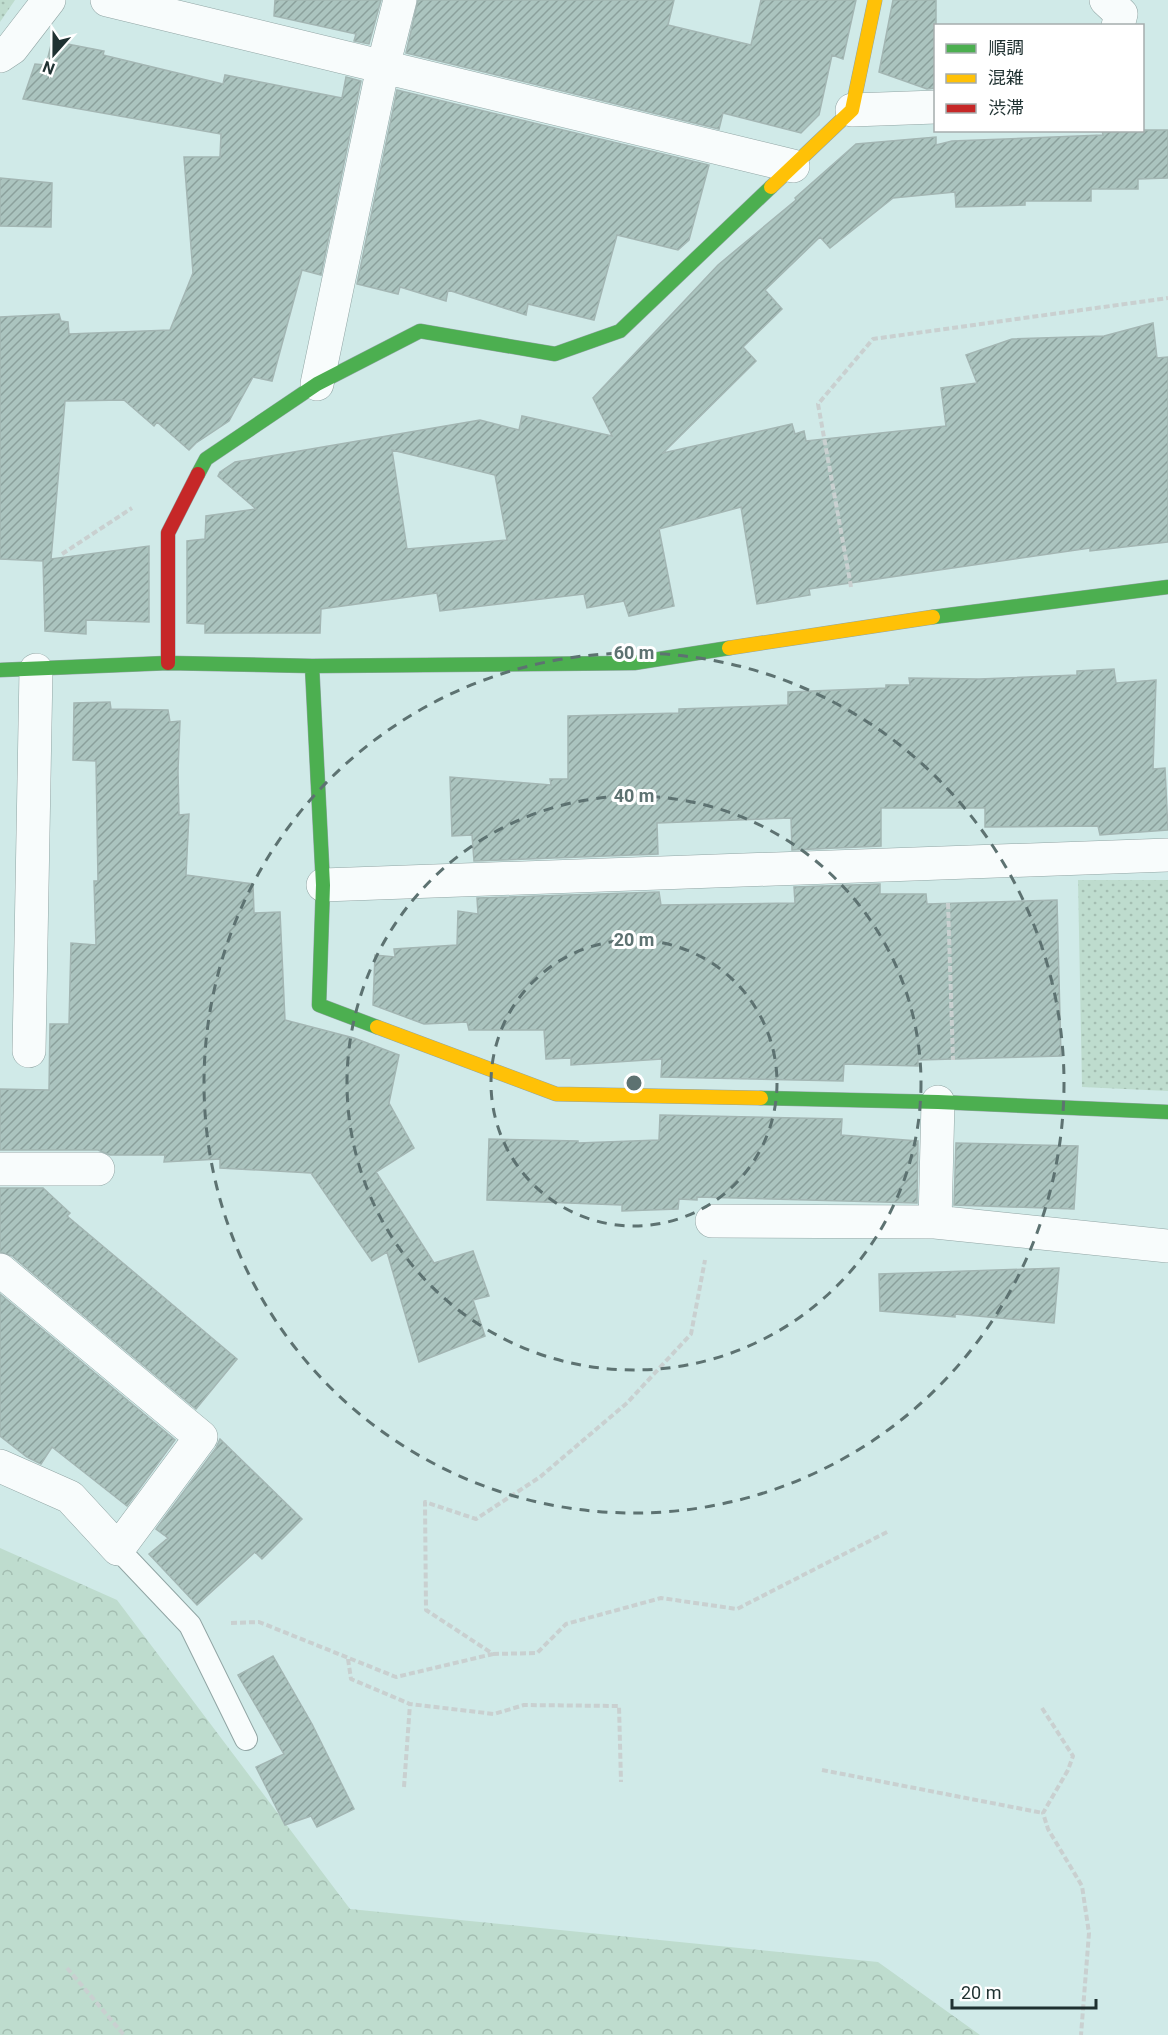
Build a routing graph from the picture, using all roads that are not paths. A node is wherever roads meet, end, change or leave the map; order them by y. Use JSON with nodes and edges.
{"nodes":[{"id":1,"x":49,"y":0,"type":"edge"},
{"id":2,"x":107,"y":0,"type":"edge"},
{"id":3,"x":400,"y":0,"type":"edge"},
{"id":4,"x":875,"y":0,"type":"edge"},
{"id":5,"x":1106,"y":0,"type":"edge"},
{"id":6,"x":1118,"y":24,"type":"edge"},
{"id":7,"x":0,"y":56,"type":"edge"},
{"id":8,"x":383,"y":67,"type":"junction"},
{"id":9,"x":934,"y":107,"type":"edge"},
{"id":10,"x":852,"y":110,"type":"junction"},
{"id":11,"x":793,"y":166,"type":"junction"},
{"id":12,"x":317,"y":384,"type":"junction"},
{"id":13,"x":1168,"y":587,"type":"edge"},
{"id":14,"x":168,"y":663,"type":"junction"},
{"id":15,"x":312,"y":666,"type":"junction"},
{"id":16,"x":36,"y":669,"type":"junction"},
{"id":17,"x":0,"y":670,"type":"edge"},
{"id":18,"x":1168,"y":855,"type":"edge"},
{"id":19,"x":323,"y":885,"type":"junction"},
{"id":20,"x":29,"y":1051,"type":"dead end"},
{"id":21,"x":946,"y":1102,"type":"junction"},
{"id":22,"x":1168,"y":1112,"type":"edge"},
{"id":23,"x":0,"y":1169,"type":"edge"},
{"id":24,"x":98,"y":1169,"type":"dead end"},
{"id":25,"x":712,"y":1221,"type":"road end"},
{"id":26,"x":935,"y":1222,"type":"junction"},
{"id":27,"x":1168,"y":1245,"type":"edge"},
{"id":28,"x":0,"y":1270,"type":"edge"},
{"id":29,"x":0,"y":1466,"type":"edge"},
{"id":30,"x":118,"y":1549,"type":"junction"},
{"id":31,"x":246,"y":1739,"type":"dead end"}],
"edges":[{"from":1,"to":7,"type":"street"},
{"from":2,"to":8,"type":"street"},
{"from":3,"to":8,"type":"street"},
{"from":4,"to":10,"type":"street"},
{"from":5,"to":6,"type":"street"},
{"from":8,"to":11,"type":"street"},
{"from":8,"to":12,"type":"street"},
{"from":9,"to":10,"type":"street"},
{"from":10,"to":11,"type":"street"},
{"from":11,"to":12,"type":"street"},
{"from":12,"to":14,"type":"street"},
{"from":13,"to":15,"type":"street"},
{"from":14,"to":15,"type":"street"},
{"from":14,"to":16,"type":"street"},
{"from":15,"to":19,"type":"street"},
{"from":16,"to":17,"type":"street"},
{"from":16,"to":20,"type":"street"},
{"from":18,"to":19,"type":"street"},
{"from":19,"to":21,"type":"street"},
{"from":21,"to":22,"type":"street"},
{"from":21,"to":26,"type":"street"},
{"from":23,"to":24,"type":"street"},
{"from":25,"to":26,"type":"street"},
{"from":26,"to":27,"type":"street"},
{"from":28,"to":30,"type":"street"},
{"from":29,"to":30,"type":"street"},
{"from":30,"to":31,"type":"lane"}]}
